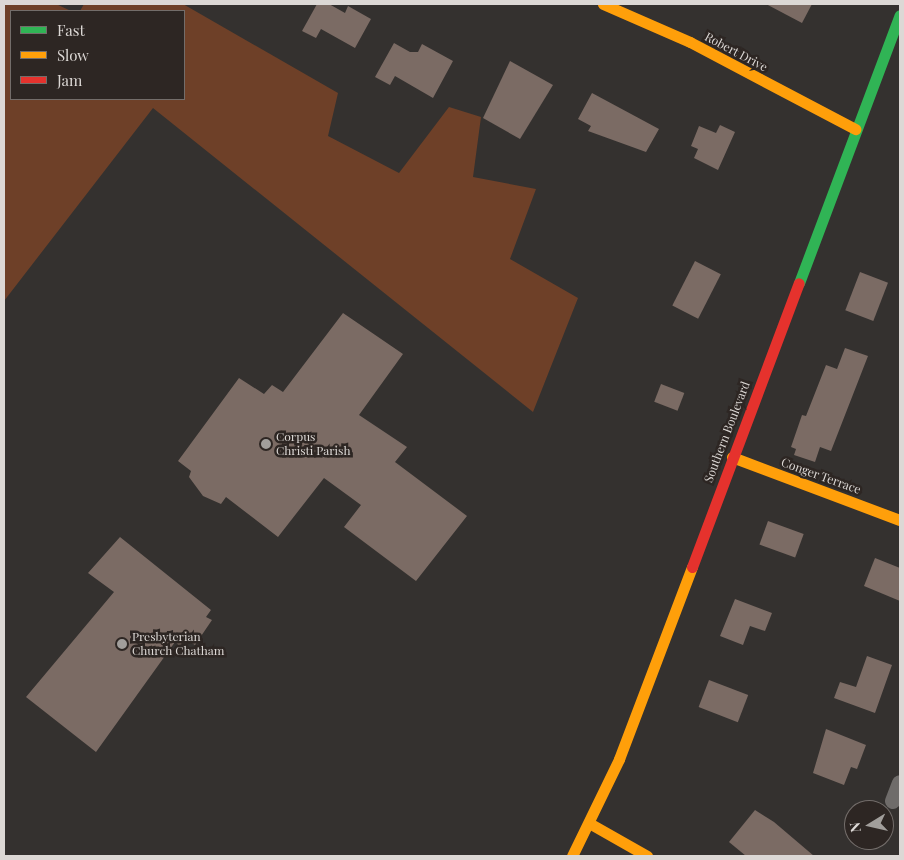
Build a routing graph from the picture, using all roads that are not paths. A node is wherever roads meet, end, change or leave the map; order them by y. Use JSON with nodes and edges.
{"nodes":[{"id":1,"x":603,"y":4,"type":"edge"},
{"id":2,"x":900,"y":15,"type":"edge"},
{"id":3,"x":855,"y":129,"type":"junction"},
{"id":4,"x":732,"y":457,"type":"junction"},
{"id":5,"x":900,"y":520,"type":"edge"},
{"id":6,"x":900,"y":783,"type":"edge"},
{"id":7,"x":893,"y":800,"type":"edge"},
{"id":8,"x":589,"y":823,"type":"junction"},
{"id":9,"x":572,"y":856,"type":"edge"},
{"id":10,"x":647,"y":856,"type":"edge"}],
"edges":[{"from":1,"to":3,"type":"main road","name":"Robert Drive"},
{"from":2,"to":3,"type":"main road","name":"Southern Boulevard"},
{"from":3,"to":4,"type":"main road","name":"Southern Boulevard"},
{"from":4,"to":5,"type":"main road","name":"Conger Terrace"},
{"from":4,"to":8,"type":"main road","name":"Southern Boulevard"},
{"from":6,"to":7,"type":"street"},
{"from":8,"to":9,"type":"main road","name":"Southern Boulevard"},
{"from":8,"to":10,"type":"main road"}]}
